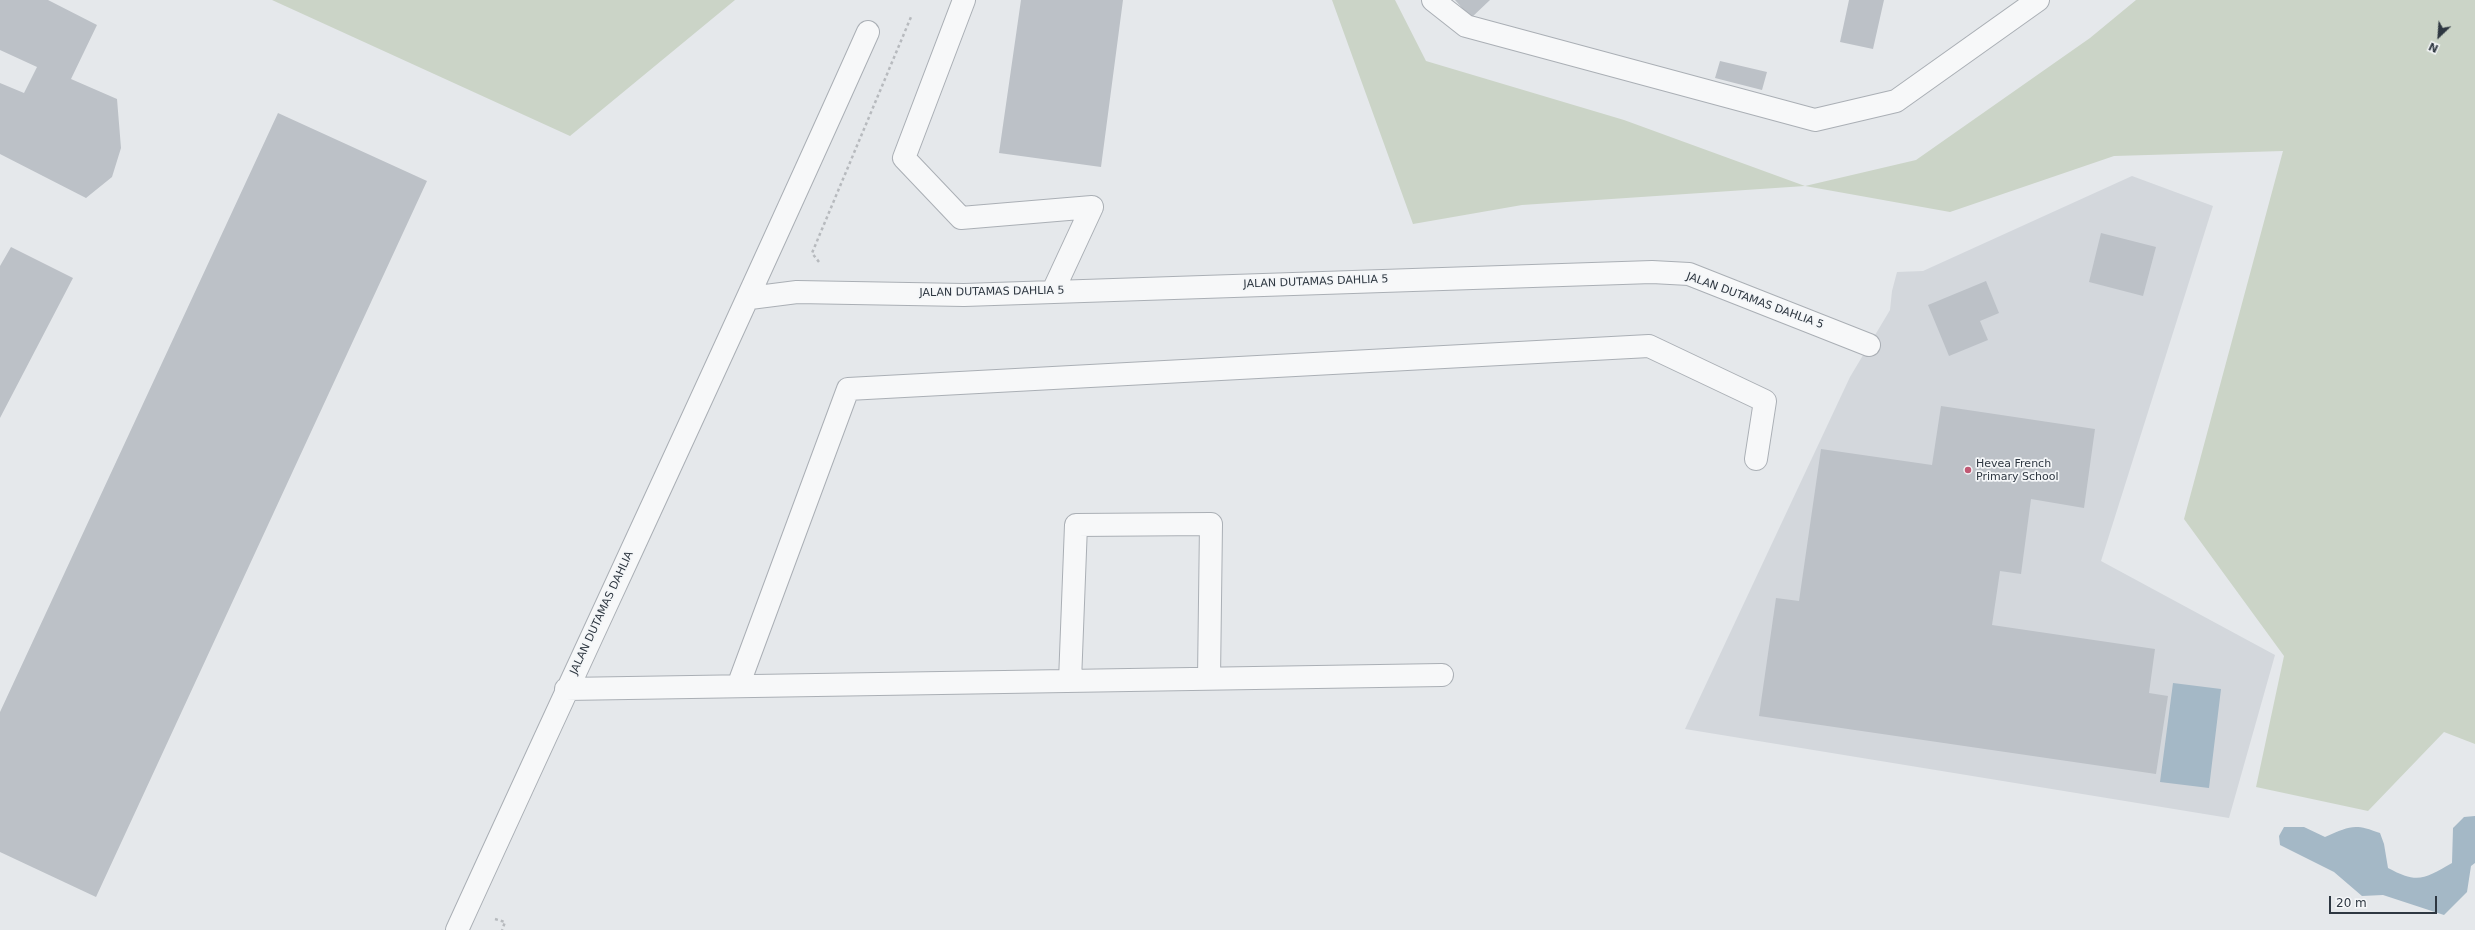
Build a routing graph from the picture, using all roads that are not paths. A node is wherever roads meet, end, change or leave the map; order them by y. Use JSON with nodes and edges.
{"nodes":[{"id":1,"x":964,"y":0,"type":"edge"},
{"id":2,"x":1432,"y":0,"type":"edge"},
{"id":3,"x":2038,"y":0,"type":"edge"},
{"id":4,"x":868,"y":32,"type":"dead end"},
{"id":5,"x":1053,"y":291,"type":"junction"},
{"id":6,"x":750,"y":298,"type":"junction"},
{"id":7,"x":1869,"y":345,"type":"dead end"},
{"id":8,"x":1756,"y":459,"type":"dead end"},
{"id":9,"x":1442,"y":675,"type":"dead end"},
{"id":10,"x":1209,"y":678,"type":"junction"},
{"id":11,"x":1070,"y":681,"type":"junction"},
{"id":12,"x":738,"y":686,"type":"junction"},
{"id":13,"x":566,"y":689,"type":"junction"},
{"id":14,"x":457,"y":930,"type":"edge"}],
"edges":[{"from":1,"to":5,"type":"street"},
{"from":2,"to":3,"type":"street"},
{"from":4,"to":6,"type":"street","name":"JALAN DUTAMAS DAHLIA"},
{"from":5,"to":6,"type":"street","name":"JALAN DUTAMAS DAHLIA 5"},
{"from":5,"to":7,"type":"street","name":"JALAN DUTAMAS DAHLIA 5"},
{"from":6,"to":13,"type":"street","name":"JALAN DUTAMAS DAHLIA"},
{"from":8,"to":12,"type":"street"},
{"from":9,"to":10,"type":"street"},
{"from":10,"to":11,"type":"street"},
{"from":10,"to":11,"type":"street"},
{"from":11,"to":12,"type":"street"},
{"from":12,"to":13,"type":"street"},
{"from":13,"to":14,"type":"street","name":"JALAN DUTAMAS DAHLIA"}]}
